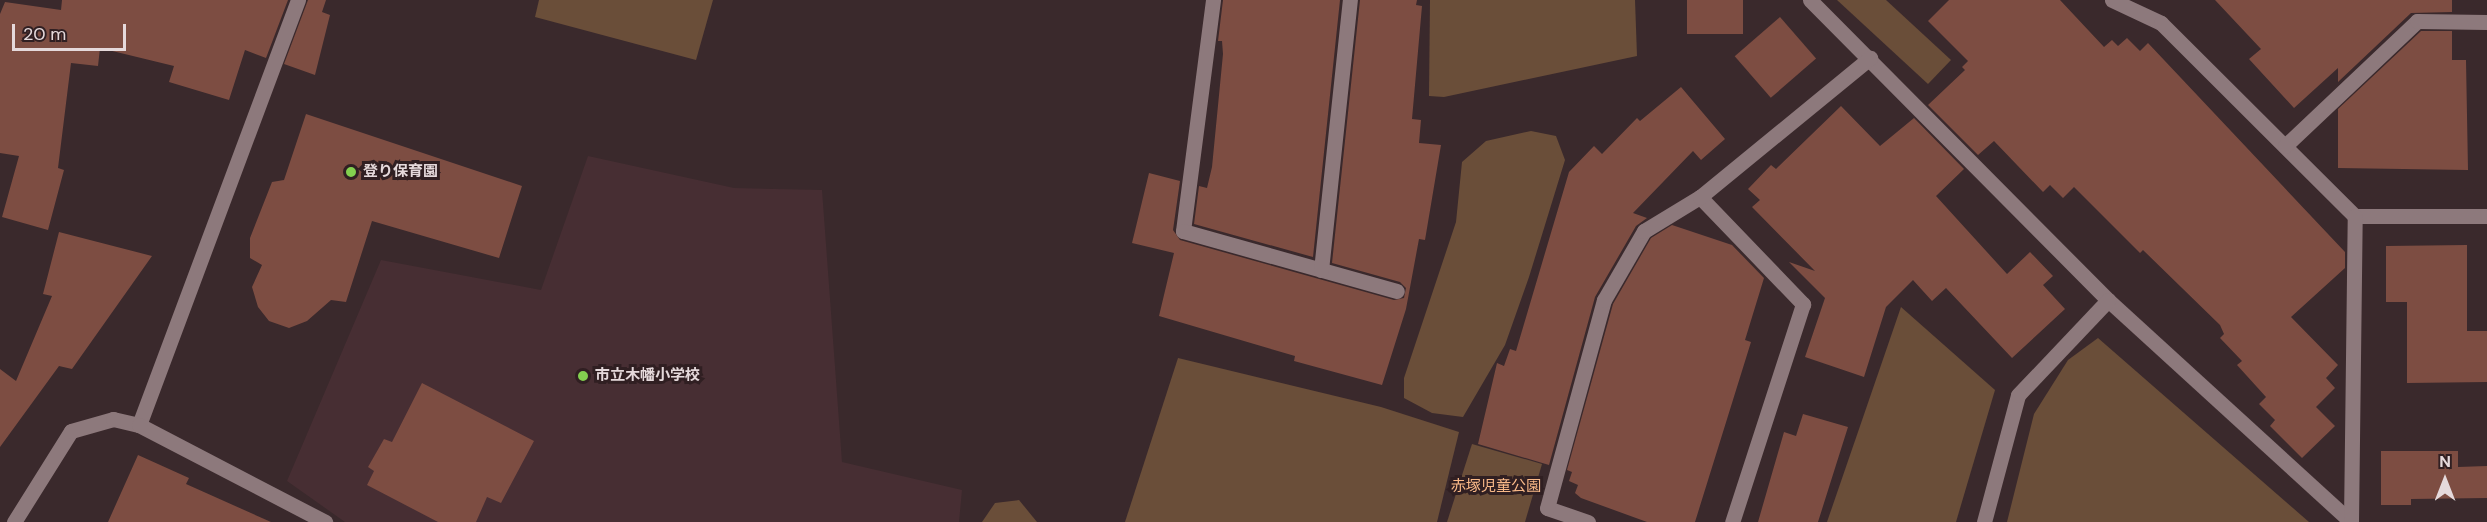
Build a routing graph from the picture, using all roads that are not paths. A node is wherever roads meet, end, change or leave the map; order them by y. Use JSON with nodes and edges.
{"nodes":[{"id":1,"x":298,"y":0,"type":"edge"},
{"id":2,"x":1213,"y":0,"type":"edge"},
{"id":3,"x":1350,"y":0,"type":"edge"},
{"id":4,"x":1810,"y":0,"type":"edge"},
{"id":5,"x":2112,"y":0,"type":"edge"},
{"id":6,"x":2487,"y":22,"type":"edge"},
{"id":7,"x":1870,"y":58,"type":"junction"},
{"id":8,"x":2285,"y":146,"type":"junction"},
{"id":9,"x":1700,"y":197,"type":"junction"},
{"id":10,"x":2355,"y":216,"type":"junction"},
{"id":11,"x":2487,"y":216,"type":"edge"},
{"id":12,"x":1321,"y":270,"type":"junction"},
{"id":13,"x":1397,"y":291,"type":"dead end"},
{"id":14,"x":2108,"y":300,"type":"junction"},
{"id":15,"x":140,"y":425,"type":"junction"},
{"id":16,"x":14,"y":522,"type":"edge"},
{"id":17,"x":325,"y":522,"type":"edge"},
{"id":18,"x":1588,"y":522,"type":"edge"},
{"id":19,"x":1732,"y":522,"type":"edge"},
{"id":20,"x":1984,"y":522,"type":"edge"},
{"id":21,"x":2351,"y":522,"type":"edge"}],
"edges":[{"from":1,"to":15,"type":"street"},
{"from":2,"to":12,"type":"street"},
{"from":3,"to":12,"type":"street"},
{"from":4,"to":7,"type":"street"},
{"from":5,"to":8,"type":"street"},
{"from":6,"to":8,"type":"street"},
{"from":7,"to":9,"type":"street"},
{"from":7,"to":14,"type":"street"},
{"from":8,"to":10,"type":"street"},
{"from":9,"to":18,"type":"street"},
{"from":9,"to":19,"type":"street"},
{"from":10,"to":11,"type":"street"},
{"from":10,"to":21,"type":"street"},
{"from":12,"to":13,"type":"street"},
{"from":14,"to":20,"type":"street"},
{"from":14,"to":21,"type":"street"},
{"from":15,"to":16,"type":"street"},
{"from":15,"to":17,"type":"street"}]}
